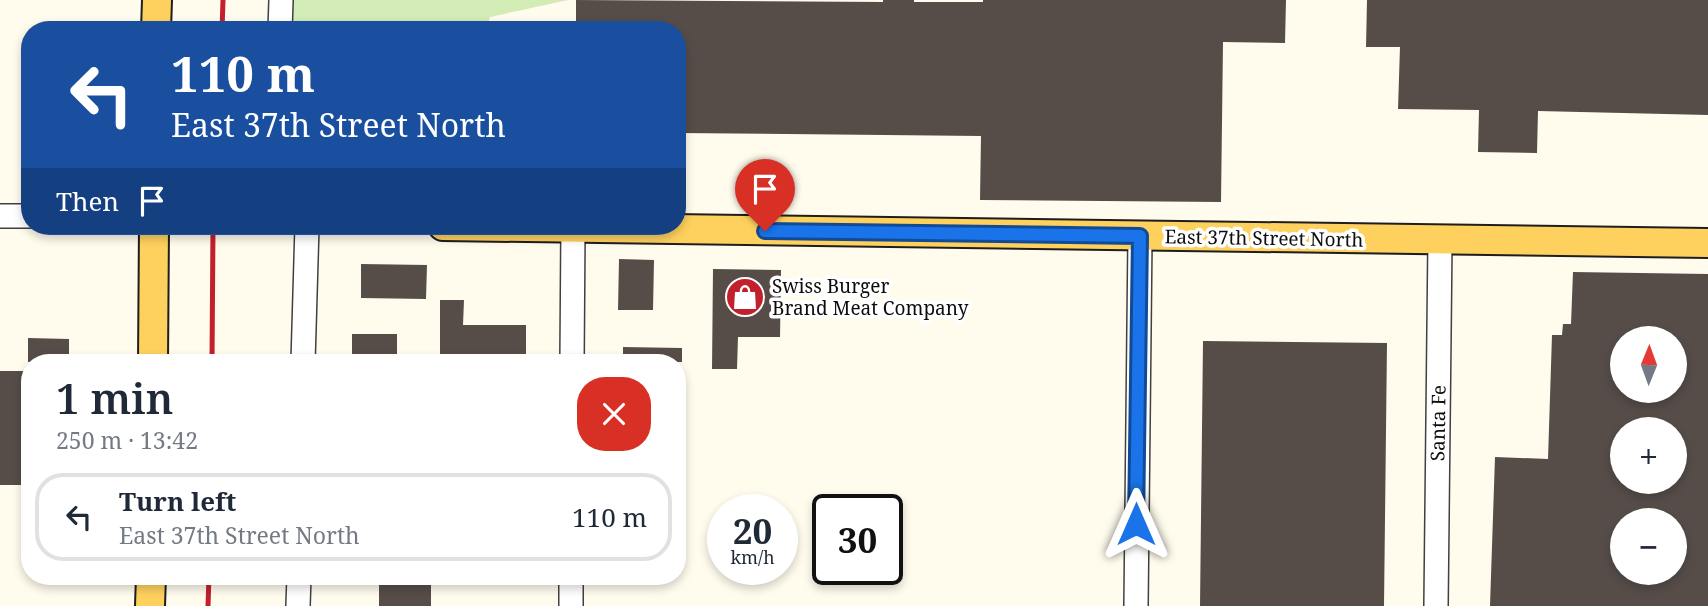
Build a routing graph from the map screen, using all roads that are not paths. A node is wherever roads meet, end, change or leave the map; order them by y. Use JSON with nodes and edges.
{"nodes":[{"id":1,"x":157,"y":0,"type":"edge"},
{"id":2,"x":281,"y":0,"type":"edge"},
{"id":3,"x":156,"y":21,"type":"edge"},
{"id":4,"x":280,"y":21,"type":"edge"},
{"id":5,"x":0,"y":216,"type":"edge"},
{"id":6,"x":21,"y":216,"type":"edge"},
{"id":7,"x":686,"y":230,"type":"edge"},
{"id":8,"x":154,"y":235,"type":"edge"},
{"id":9,"x":307,"y":235,"type":"edge"},
{"id":10,"x":573,"y":235,"type":"edge"},
{"id":11,"x":1140,"y":236,"type":"junction"},
{"id":12,"x":1440,"y":240,"type":"junction"},
{"id":13,"x":1708,"y":243,"type":"edge"},
{"id":14,"x":153,"y":354,"type":"edge"},
{"id":15,"x":303,"y":354,"type":"edge"},
{"id":16,"x":572,"y":354,"type":"edge"},
{"id":17,"x":151,"y":585,"type":"edge"},
{"id":18,"x":299,"y":585,"type":"edge"},
{"id":19,"x":571,"y":585,"type":"edge"},
{"id":20,"x":150,"y":606,"type":"edge"},
{"id":21,"x":298,"y":606,"type":"edge"},
{"id":22,"x":571,"y":606,"type":"edge"},
{"id":23,"x":1136,"y":606,"type":"edge"},
{"id":24,"x":1436,"y":606,"type":"edge"}],
"edges":[{"from":1,"to":3,"type":"main road"},
{"from":2,"to":4,"type":"street"},
{"from":5,"to":6,"type":"street"},
{"from":7,"to":11,"type":"main road","name":"East 37th Street North"},
{"from":8,"to":14,"type":"main road"},
{"from":9,"to":15,"type":"street"},
{"from":10,"to":16,"type":"street"},
{"from":11,"to":12,"type":"main road","name":"East 37th Street North"},
{"from":11,"to":23,"type":"street"},
{"from":12,"to":13,"type":"main road","name":"East 37th Street North"},
{"from":12,"to":24,"type":"street","name":"Santa Fe"},
{"from":17,"to":20,"type":"main road"},
{"from":18,"to":21,"type":"street"},
{"from":19,"to":22,"type":"street"}]}
